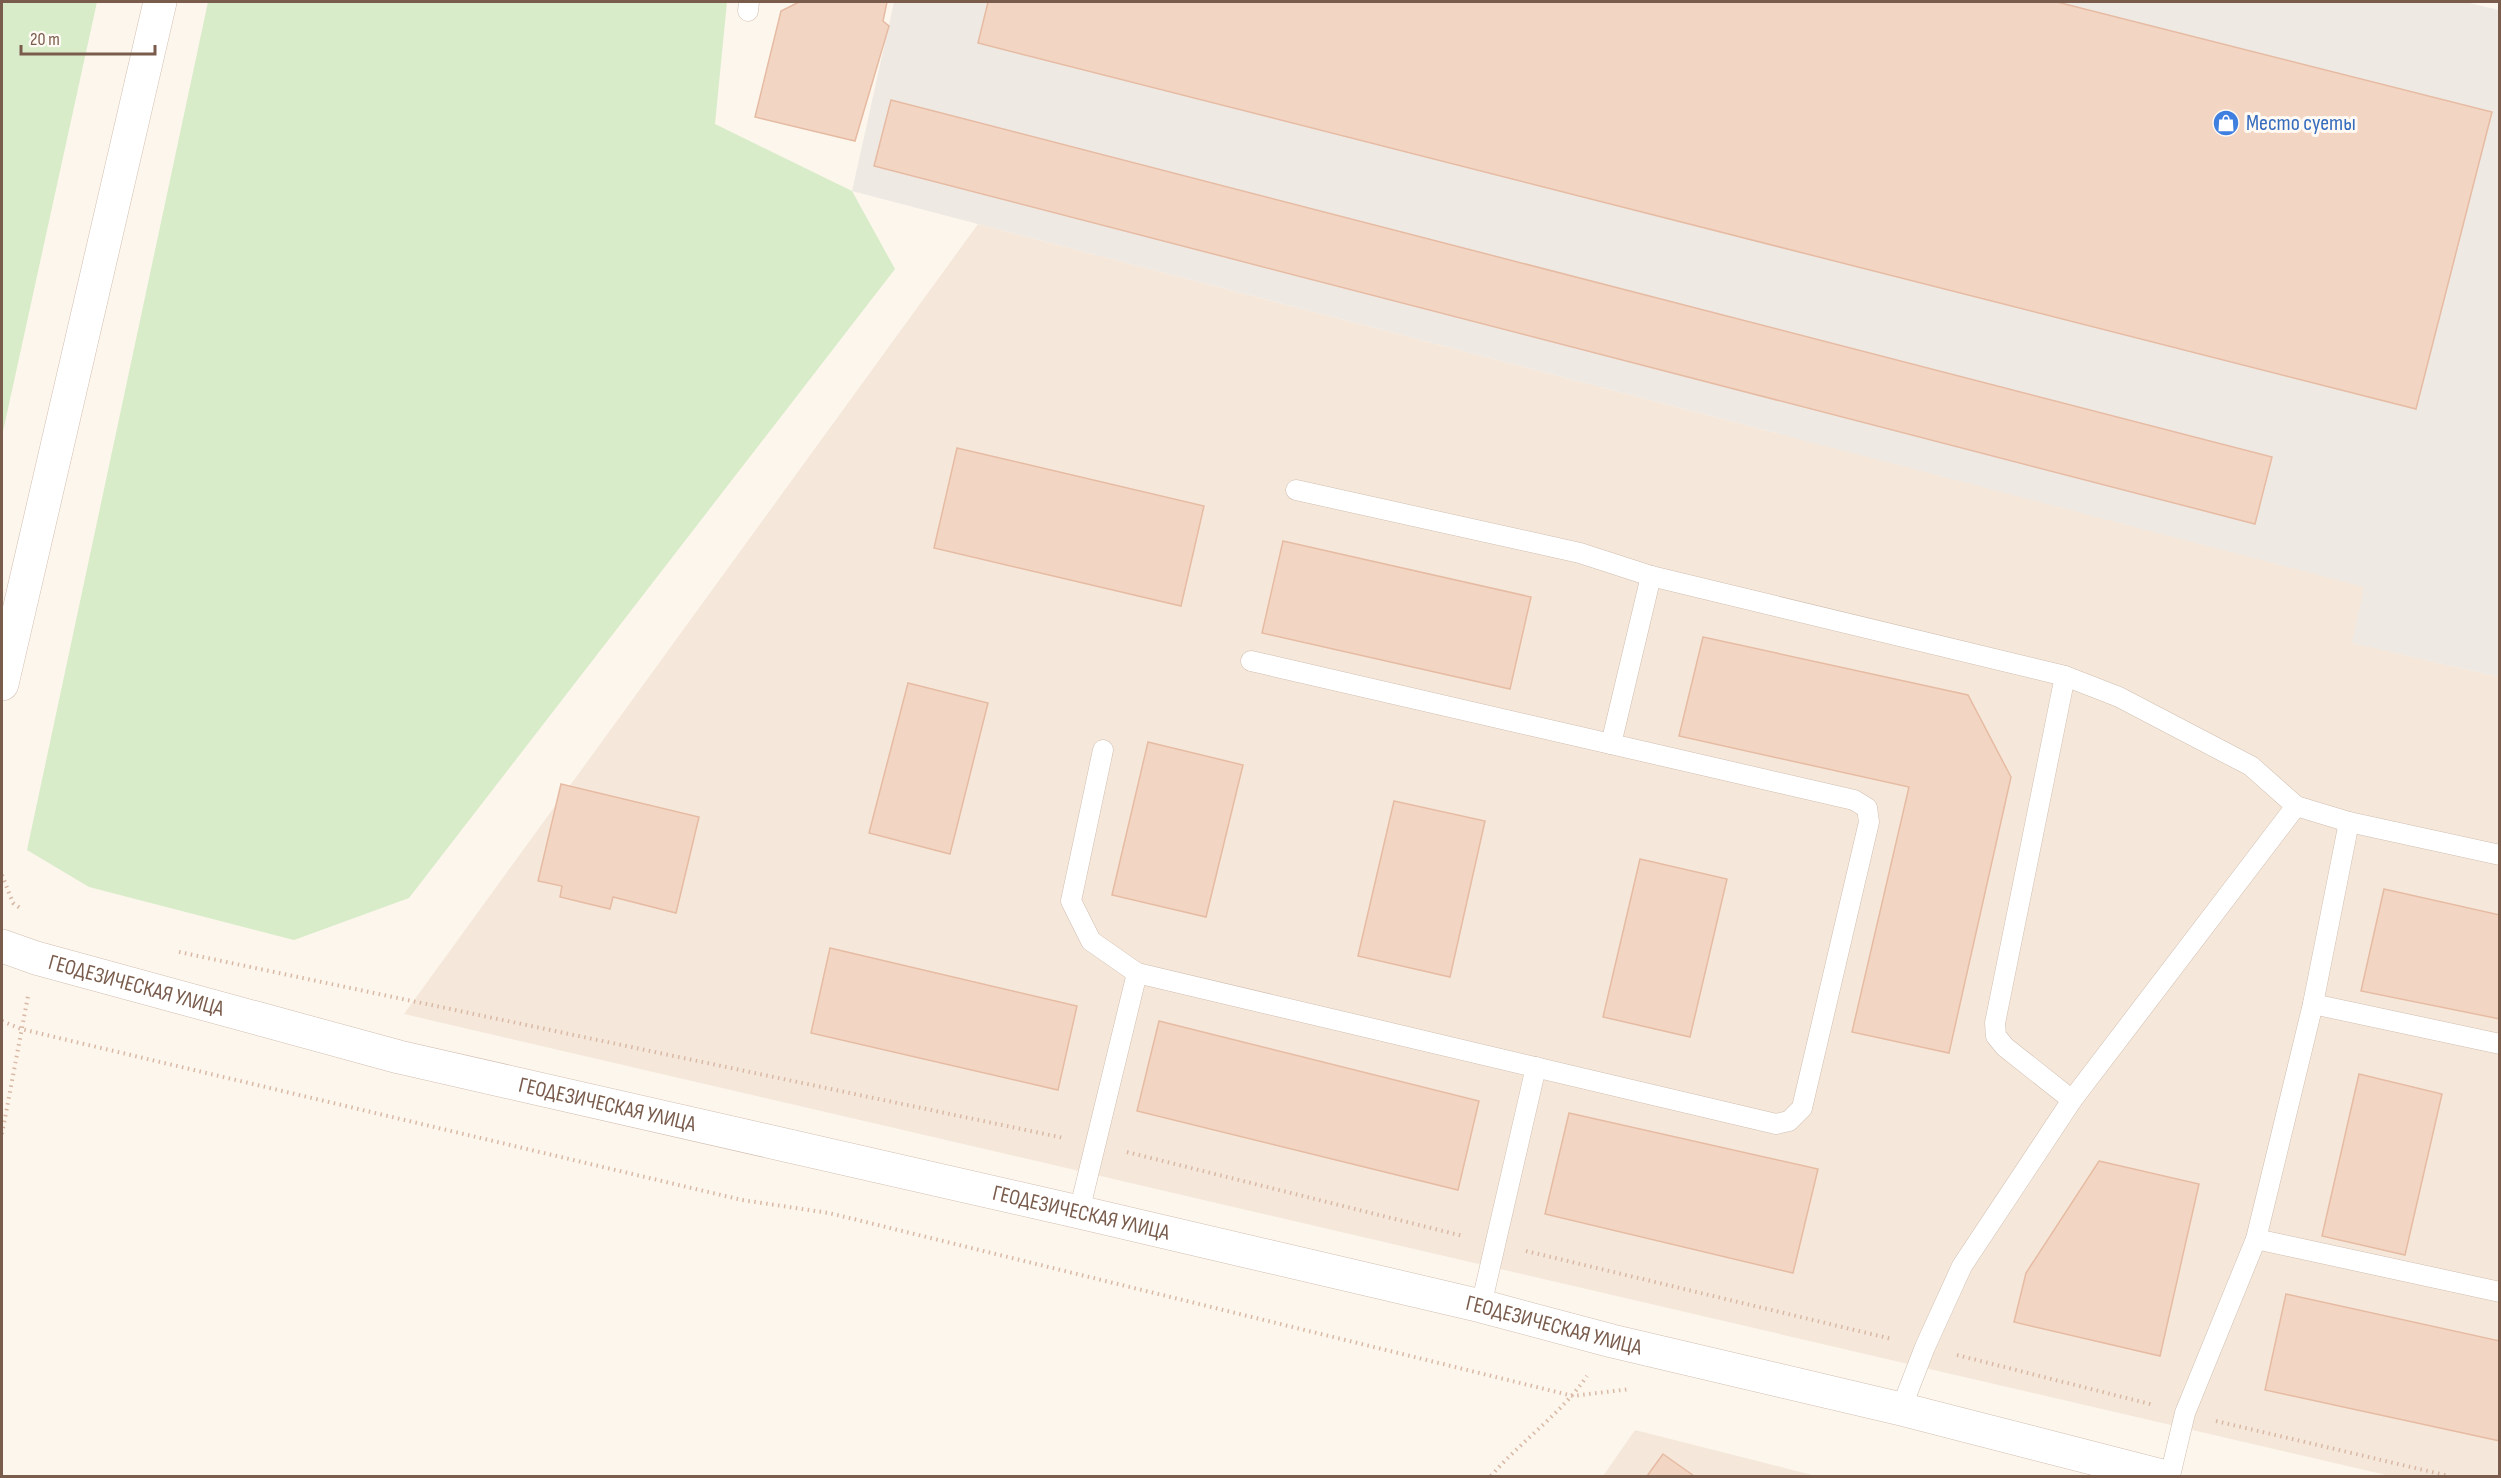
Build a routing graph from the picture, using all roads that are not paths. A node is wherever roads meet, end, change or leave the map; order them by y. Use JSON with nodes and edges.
{"nodes":[{"id":1,"x":160,"y":2,"type":"edge"},
{"id":2,"x":1296,"y":490,"type":"dead end"},
{"id":3,"x":1651,"y":576,"type":"junction"},
{"id":4,"x":1251,"y":661,"type":"dead end"},
{"id":5,"x":2065,"y":676,"type":"junction"},
{"id":6,"x":2,"y":684,"type":"edge"},
{"id":7,"x":1611,"y":744,"type":"junction"},
{"id":8,"x":1103,"y":750,"type":"dead end"},
{"id":9,"x":2296,"y":806,"type":"junction"},
{"id":10,"x":2349,"y":822,"type":"junction"},
{"id":11,"x":2499,"y":855,"type":"edge"},
{"id":12,"x":2,"y":946,"type":"edge"},
{"id":13,"x":1137,"y":973,"type":"junction"},
{"id":14,"x":2313,"y":1004,"type":"junction"},
{"id":15,"x":2499,"y":1044,"type":"edge"},
{"id":16,"x":1536,"y":1067,"type":"junction"},
{"id":17,"x":2072,"y":1100,"type":"junction"},
{"id":18,"x":1079,"y":1212,"type":"junction"},
{"id":19,"x":2256,"y":1239,"type":"junction"},
{"id":20,"x":2499,"y":1292,"type":"edge"},
{"id":21,"x":1481,"y":1306,"type":"junction"},
{"id":22,"x":1901,"y":1409,"type":"junction"},
{"id":23,"x":2162,"y":1476,"type":"edge"},
{"id":24,"x":2170,"y":1476,"type":"edge"}],
"edges":[{"from":1,"to":6,"type":"street"},
{"from":2,"to":3,"type":"lane"},
{"from":3,"to":5,"type":"lane"},
{"from":3,"to":7,"type":"lane"},
{"from":4,"to":7,"type":"lane"},
{"from":5,"to":9,"type":"lane"},
{"from":5,"to":17,"type":"lane"},
{"from":7,"to":16,"type":"lane"},
{"from":8,"to":13,"type":"lane"},
{"from":9,"to":10,"type":"lane"},
{"from":9,"to":17,"type":"lane"},
{"from":10,"to":11,"type":"lane"},
{"from":10,"to":14,"type":"lane"},
{"from":12,"to":18,"type":"street","name":"ГЕОДЕЗИЧЕСКАЯ УЛИЦА"},
{"from":13,"to":16,"type":"lane"},
{"from":13,"to":18,"type":"lane"},
{"from":14,"to":15,"type":"lane"},
{"from":14,"to":19,"type":"lane"},
{"from":16,"to":21,"type":"lane"},
{"from":17,"to":22,"type":"lane"},
{"from":18,"to":21,"type":"street","name":"ГЕОДЕЗИЧЕСКАЯ УЛИЦА"},
{"from":19,"to":20,"type":"lane"},
{"from":19,"to":24,"type":"lane"},
{"from":21,"to":22,"type":"street","name":"ГЕОДЕЗИЧЕСКАЯ УЛИЦА"},
{"from":22,"to":23,"type":"street","name":"ГЕОДЕЗИЧЕСКАЯ УЛИЦА"}]}
